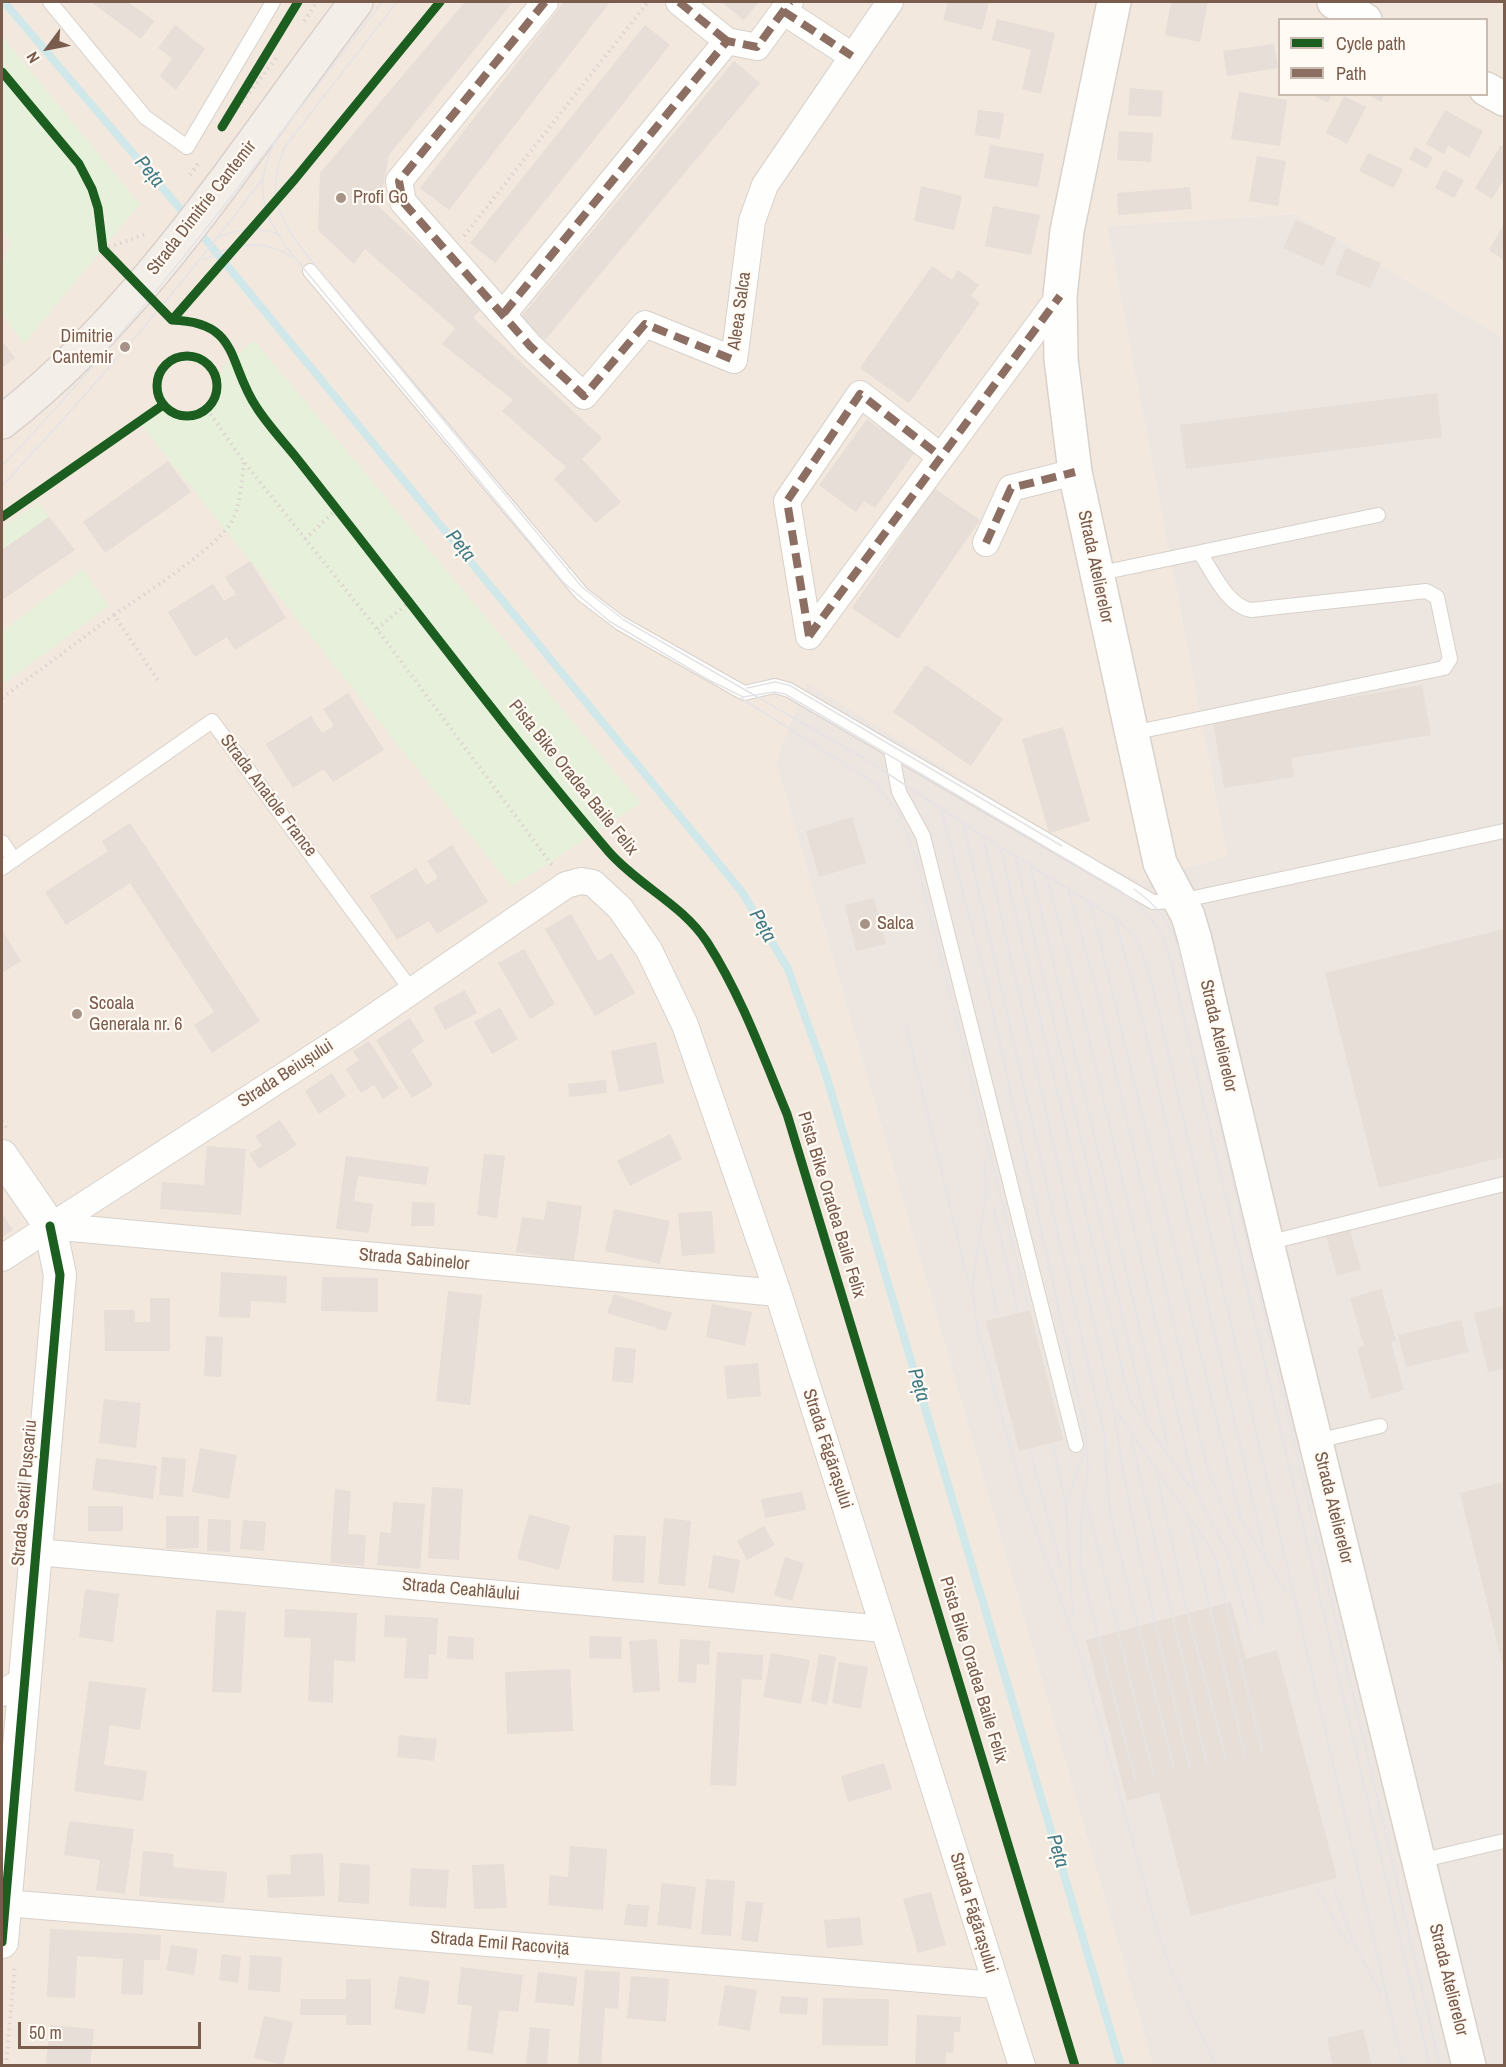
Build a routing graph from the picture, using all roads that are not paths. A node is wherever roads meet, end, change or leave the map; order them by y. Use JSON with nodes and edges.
{"nodes":[{"id":1,"x":50,"y":2,"type":"edge"},
{"id":2,"x":273,"y":2,"type":"edge"},
{"id":3,"x":356,"y":2,"type":"edge"},
{"id":4,"x":544,"y":2,"type":"edge"},
{"id":5,"x":679,"y":2,"type":"edge"},
{"id":6,"x":890,"y":2,"type":"edge"},
{"id":7,"x":1114,"y":2,"type":"edge"},
{"id":8,"x":1334,"y":2,"type":"edge"},
{"id":9,"x":787,"y":6,"type":"edge"},
{"id":10,"x":1362,"y":18,"type":"edge"},
{"id":11,"x":727,"y":41,"type":"junction"},
{"id":12,"x":852,"y":56,"type":"junction"},
{"id":13,"x":1488,"y":90,"type":"edge"},
{"id":14,"x":1504,"y":99,"type":"edge"},
{"id":15,"x":310,"y":271,"type":"dead end"},
{"id":16,"x":1060,"y":296,"type":"junction"},
{"id":17,"x":504,"y":314,"type":"junction"},
{"id":18,"x":2,"y":422,"type":"edge"},
{"id":19,"x":940,"y":456,"type":"junction"},
{"id":20,"x":1075,"y":472,"type":"junction"},
{"id":21,"x":1378,"y":515,"type":"dead end"},
{"id":22,"x":986,"y":543,"type":"dead end"},
{"id":23,"x":1200,"y":553,"type":"junction"},
{"id":24,"x":1096,"y":574,"type":"junction"},
{"id":25,"x":1131,"y":733,"type":"junction"},
{"id":26,"x":891,"y":750,"type":"junction"},
{"id":27,"x":1504,"y":831,"type":"edge"},
{"id":28,"x":2,"y":842,"type":"edge"},
{"id":29,"x":14,"y":860,"type":"junction"},
{"id":30,"x":2,"y":868,"type":"edge"},
{"id":31,"x":566,"y":885,"type":"joint"},
{"id":32,"x":1180,"y":901,"type":"junction"},
{"id":33,"x":412,"y":991,"type":"junction"},
{"id":34,"x":2,"y":1156,"type":"edge"},
{"id":35,"x":1504,"y":1184,"type":"edge"},
{"id":36,"x":50,"y":1226,"type":"junction"},
{"id":37,"x":1266,"y":1243,"type":"junction"},
{"id":38,"x":2,"y":1258,"type":"edge"},
{"id":39,"x":778,"y":1293,"type":"junction"},
{"id":40,"x":1380,"y":1426,"type":"dead end"},
{"id":41,"x":1317,"y":1441,"type":"junction"},
{"id":42,"x":1076,"y":1445,"type":"dead end"},
{"id":43,"x":37,"y":1552,"type":"junction"},
{"id":44,"x":884,"y":1629,"type":"junction"},
{"id":45,"x":14,"y":1686,"type":"edge"},
{"id":46,"x":1504,"y":1840,"type":"edge"},
{"id":47,"x":1419,"y":1861,"type":"junction"},
{"id":48,"x":5,"y":1903,"type":"junction"},
{"id":49,"x":2,"y":1942,"type":"edge"},
{"id":50,"x":995,"y":1985,"type":"junction"},
{"id":51,"x":1022,"y":2066,"type":"edge"},
{"id":52,"x":1469,"y":2066,"type":"edge"}],
"edges":[{"from":1,"to":2,"type":"lane"},
{"from":3,"to":18,"type":"main road","name":"Strada Dimitrie Cantemir"},
{"from":4,"to":17,"type":"street","name":"Aleea Salca"},
{"from":5,"to":11,"type":"street"},
{"from":6,"to":12,"type":"street","name":"Aleea Salca"},
{"from":7,"to":16,"type":"main road","name":"Strada Atelierelor"},
{"from":8,"to":10,"type":"main road"},
{"from":9,"to":11,"type":"street"},
{"from":9,"to":12,"type":"street"},
{"from":11,"to":17,"type":"street"},
{"from":12,"to":17,"type":"street","name":"Aleea Salca"},
{"from":13,"to":14,"type":"main road"},
{"from":15,"to":26,"type":"lane"},
{"from":16,"to":19,"type":"street"},
{"from":16,"to":20,"type":"main road","name":"Strada Atelierelor"},
{"from":19,"to":19,"type":"street"},
{"from":20,"to":22,"type":"street"},
{"from":20,"to":24,"type":"main road","name":"Strada Atelierelor"},
{"from":21,"to":23,"type":"lane"},
{"from":23,"to":24,"type":"lane"},
{"from":23,"to":25,"type":"lane"},
{"from":24,"to":25,"type":"main road","name":"Strada Atelierelor"},
{"from":25,"to":32,"type":"main road","name":"Strada Atelierelor"},
{"from":26,"to":32,"type":"lane"},
{"from":26,"to":42,"type":"lane"},
{"from":27,"to":32,"type":"lane"},
{"from":28,"to":29,"type":"lane"},
{"from":29,"to":30,"type":"lane","name":"Strada Anatole France"},
{"from":29,"to":33,"type":"lane","name":"Strada Anatole France"},
{"from":31,"to":33,"type":"street","name":"Strada Beiușului"},
{"from":31,"to":39,"type":"street","name":"Strada Făgărașului"},
{"from":32,"to":37,"type":"main road","name":"Strada Atelierelor"},
{"from":33,"to":36,"type":"street","name":"Strada Beiușului"},
{"from":34,"to":36,"type":"street","name":"Strada Sextil Pușcariu"},
{"from":35,"to":37,"type":"lane"},
{"from":36,"to":38,"type":"street","name":"Strada Beiușului"},
{"from":36,"to":39,"type":"street","name":"Strada Sabinelor"},
{"from":36,"to":43,"type":"street","name":"Strada Sextil Pușcariu"},
{"from":37,"to":41,"type":"main road","name":"Strada Atelierelor"},
{"from":39,"to":44,"type":"street","name":"Strada Făgărașului"},
{"from":40,"to":41,"type":"lane"},
{"from":41,"to":47,"type":"main road","name":"Strada Atelierelor"},
{"from":43,"to":44,"type":"street","name":"Strada Ceahlăului"},
{"from":43,"to":45,"type":"street","name":"Strada Sextil Pușcariu"},
{"from":44,"to":50,"type":"street","name":"Strada Făgărașului"},
{"from":45,"to":48,"type":"street","name":"Strada Sextil Pușcariu"},
{"from":46,"to":47,"type":"lane"},
{"from":47,"to":52,"type":"main road","name":"Strada Atelierelor"},
{"from":48,"to":49,"type":"street","name":"Strada Sextil Pușcariu"},
{"from":48,"to":50,"type":"street","name":"Strada Emil Racoviță"},
{"from":50,"to":51,"type":"street","name":"Strada Făgărașului"}]}
